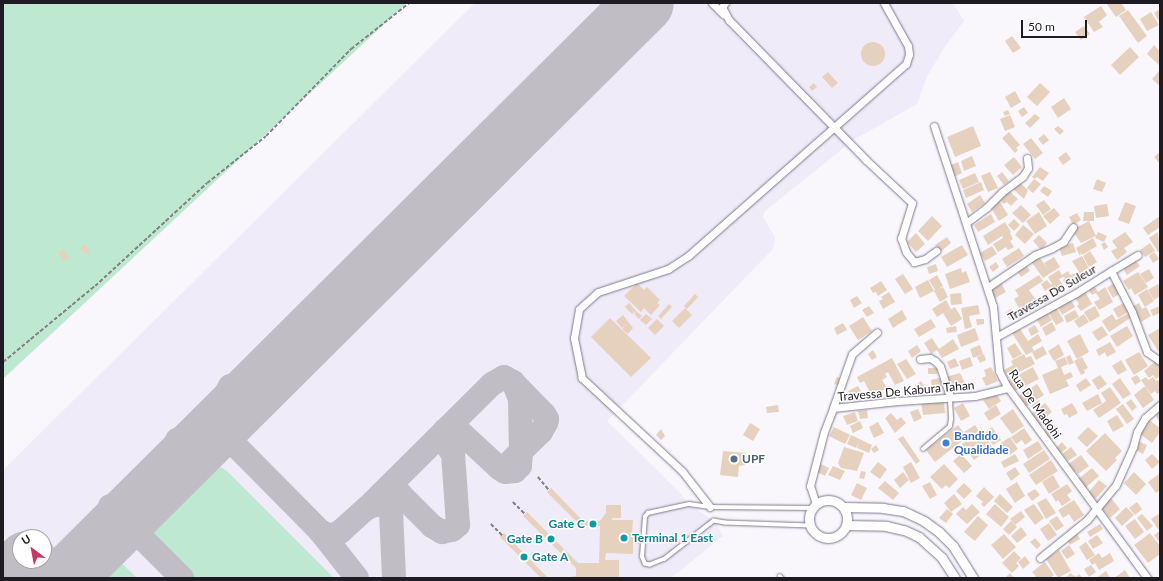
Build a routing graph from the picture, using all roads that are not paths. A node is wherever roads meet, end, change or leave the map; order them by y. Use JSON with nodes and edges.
{"nodes":[{"id":1,"x":712,"y":3,"type":"edge"},
{"id":2,"x":725,"y":3,"type":"edge"},
{"id":3,"x":884,"y":3,"type":"edge"},
{"id":4,"x":729,"y":20,"type":"junction"},
{"id":5,"x":934,"y":126,"type":"dead end"},
{"id":6,"x":834,"y":128,"type":"junction"},
{"id":7,"x":1027,"y":158,"type":"dead end"},
{"id":8,"x":966,"y":223,"type":"junction"},
{"id":9,"x":1073,"y":227,"type":"dead end"},
{"id":10,"x":936,"y":251,"type":"dead end"},
{"id":11,"x":1138,"y":255,"type":"dead end"},
{"id":12,"x":1111,"y":271,"type":"junction"},
{"id":13,"x":988,"y":288,"type":"junction"},
{"id":14,"x":877,"y":332,"type":"dead end"},
{"id":15,"x":996,"y":337,"type":"junction"},
{"id":16,"x":920,"y":359,"type":"dead end"},
{"id":17,"x":1160,"y":361,"type":"edge"},
{"id":18,"x":1008,"y":388,"type":"junction"},
{"id":19,"x":950,"y":397,"type":"junction"},
{"id":20,"x":1160,"y":405,"type":"edge"},
{"id":21,"x":833,"y":408,"type":"junction"},
{"id":22,"x":923,"y":450,"type":"dead end"},
{"id":23,"x":814,"y":506,"type":"junction"},
{"id":24,"x":710,"y":507,"type":"junction"},
{"id":25,"x":844,"y":507,"type":"junction"},
{"id":26,"x":1097,"y":509,"type":"junction"},
{"id":27,"x":847,"y":525,"type":"junction"},
{"id":28,"x":810,"y":526,"type":"junction"},
{"id":29,"x":1040,"y":558,"type":"dead end"},
{"id":30,"x":955,"y":578,"type":"edge"},
{"id":31,"x":973,"y":578,"type":"edge"},
{"id":32,"x":1147,"y":578,"type":"edge"}],
"edges":[{"from":1,"to":4,"type":"street"},
{"from":2,"to":4,"type":"street"},
{"from":3,"to":6,"type":"street"},
{"from":4,"to":6,"type":"street"},
{"from":5,"to":8,"type":"street","name":"Rua De Madohi"},
{"from":6,"to":10,"type":"street"},
{"from":6,"to":24,"type":"street"},
{"from":7,"to":8,"type":"street"},
{"from":8,"to":13,"type":"street","name":"Rua De Madohi"},
{"from":9,"to":13,"type":"street"},
{"from":11,"to":12,"type":"street"},
{"from":12,"to":15,"type":"street","name":"Travessa Do Suleur"},
{"from":12,"to":17,"type":"street","name":"Travessa Do Suleur"},
{"from":13,"to":15,"type":"street","name":"Rua De Madohi"},
{"from":14,"to":21,"type":"street"},
{"from":15,"to":18,"type":"street","name":"Rua De Madohi"},
{"from":16,"to":19,"type":"street"},
{"from":18,"to":19,"type":"street","name":"Travessa De Kabura Tahan"},
{"from":18,"to":26,"type":"street","name":"Rua De Madohi"},
{"from":19,"to":21,"type":"street","name":"Travessa De Kabura Tahan"},
{"from":19,"to":22,"type":"lane"},
{"from":20,"to":26,"type":"street"},
{"from":21,"to":23,"type":"street","name":"Travessa De Kabura Tahan"},
{"from":23,"to":24,"type":"lane"},
{"from":23,"to":25,"type":"street"},
{"from":23,"to":28,"type":"street"},
{"from":24,"to":28,"type":"lane"},
{"from":25,"to":27,"type":"street"},
{"from":25,"to":31,"type":"street"},
{"from":26,"to":29,"type":"street"},
{"from":26,"to":32,"type":"street","name":"Rua De Madohi"},
{"from":27,"to":28,"type":"street"},
{"from":27,"to":30,"type":"street"}]}
